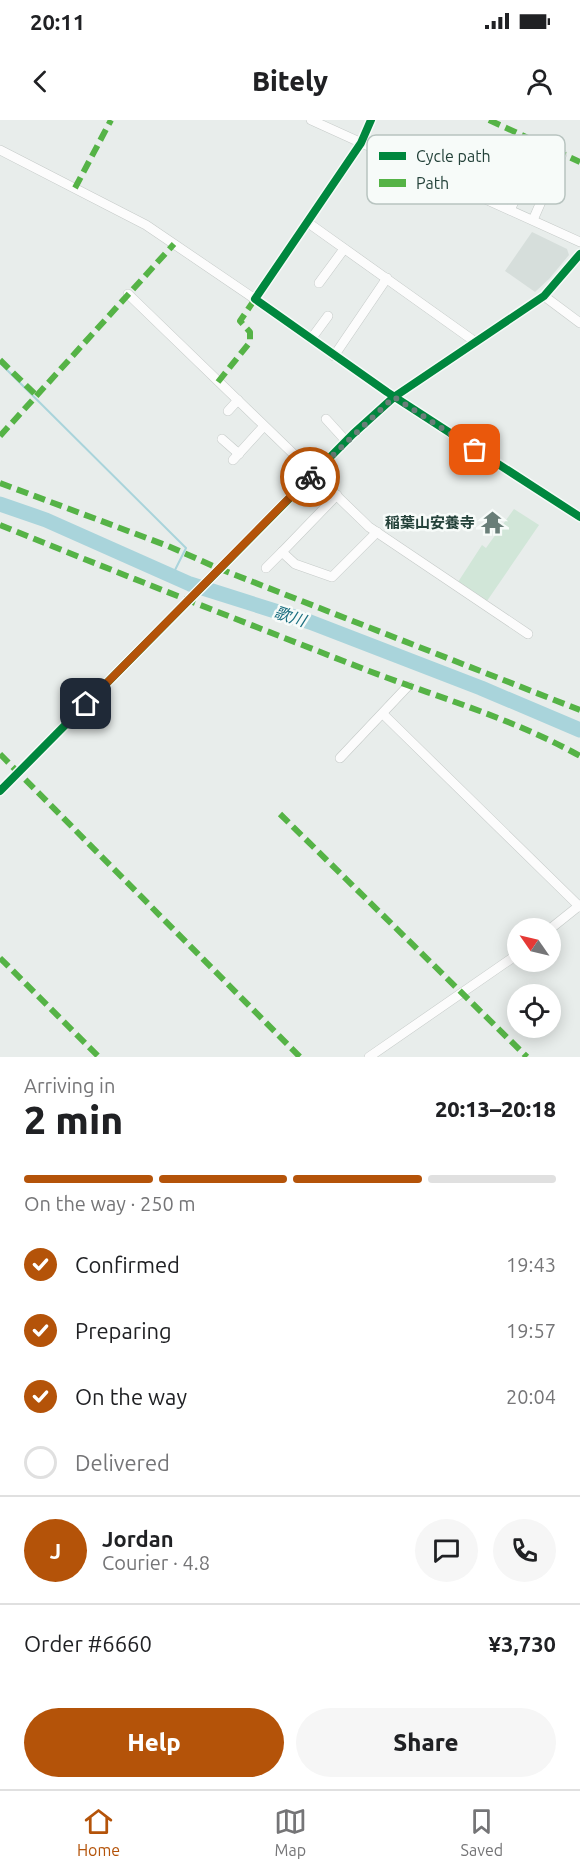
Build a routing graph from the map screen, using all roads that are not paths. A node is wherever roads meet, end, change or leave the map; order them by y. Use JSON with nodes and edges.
{"nodes":[{"id":1,"x":310,"y":120,"type":"edge"},
{"id":2,"x":371,"y":120,"type":"edge"},
{"id":3,"x":361,"y":143,"type":"junction"},
{"id":4,"x":367,"y":146,"type":"edge"},
{"id":5,"x":0,"y":150,"type":"edge"},
{"id":6,"x":497,"y":204,"type":"edge"},
{"id":7,"x":513,"y":204,"type":"edge"},
{"id":8,"x":539,"y":204,"type":"edge"},
{"id":9,"x":510,"y":210,"type":"junction"},
{"id":10,"x":532,"y":220,"type":"junction"},
{"id":11,"x":307,"y":222,"type":"junction"},
{"id":12,"x":580,"y":242,"type":"edge"},
{"id":13,"x":344,"y":249,"type":"junction"},
{"id":14,"x":580,"y":254,"type":"edge"},
{"id":15,"x":387,"y":278,"type":"junction"},
{"id":16,"x":319,"y":283,"type":"dead end"},
{"id":17,"x":128,"y":294,"type":"dead end"},
{"id":18,"x":544,"y":296,"type":"junction"},
{"id":19,"x":255,"y":299,"type":"junction"},
{"id":20,"x":328,"y":316,"type":"dead end"},
{"id":21,"x":580,"y":323,"type":"edge"},
{"id":22,"x":311,"y":339,"type":"junction"},
{"id":23,"x":474,"y":341,"type":"junction"},
{"id":24,"x":334,"y":356,"type":"junction"},
{"id":25,"x":394,"y":397,"type":"junction"},
{"id":26,"x":238,"y":400,"type":"junction"},
{"id":27,"x":228,"y":411,"type":"dead end"},
{"id":28,"x":326,"y":419,"type":"dead end"},
{"id":29,"x":264,"y":426,"type":"junction"},
{"id":30,"x":222,"y":439,"type":"dead end"},
{"id":31,"x":345,"y":441,"type":"junction"},
{"id":32,"x":313,"y":475,"type":"junction"},
{"id":33,"x":337,"y":495,"type":"junction"},
{"id":34,"x":580,"y":517,"type":"edge"},
{"id":35,"x":377,"y":532,"type":"junction"},
{"id":36,"x":282,"y":552,"type":"junction"},
{"id":37,"x":266,"y":568,"type":"dead end"},
{"id":38,"x":528,"y":633,"type":"dead end"},
{"id":39,"x":408,"y":686,"type":"dead end"},
{"id":40,"x":383,"y":714,"type":"junction"},
{"id":41,"x":340,"y":758,"type":"dead end"},
{"id":42,"x":0,"y":791,"type":"edge"},
{"id":43,"x":580,"y":906,"type":"edge"},
{"id":44,"x":561,"y":920,"type":"edge"},
{"id":45,"x":507,"y":962,"type":"edge"},
{"id":46,"x":369,"y":1057,"type":"edge"}],
"edges":[{"from":1,"to":3,"type":"street"},
{"from":2,"to":3,"type":"street"},
{"from":3,"to":4,"type":"street"},
{"from":3,"to":11,"type":"street"},
{"from":5,"to":19,"type":"street"},
{"from":6,"to":9,"type":"street"},
{"from":7,"to":9,"type":"street"},
{"from":8,"to":10,"type":"street"},
{"from":9,"to":10,"type":"street"},
{"from":10,"to":12,"type":"street"},
{"from":11,"to":13,"type":"street"},
{"from":11,"to":19,"type":"street"},
{"from":13,"to":15,"type":"street"},
{"from":13,"to":16,"type":"street"},
{"from":14,"to":18,"type":"street"},
{"from":15,"to":23,"type":"street"},
{"from":15,"to":24,"type":"street"},
{"from":17,"to":26,"type":"street"},
{"from":18,"to":21,"type":"street"},
{"from":18,"to":23,"type":"street"},
{"from":19,"to":22,"type":"street"},
{"from":20,"to":22,"type":"street"},
{"from":22,"to":24,"type":"street"},
{"from":23,"to":25,"type":"street"},
{"from":24,"to":25,"type":"street"},
{"from":25,"to":31,"type":"street"},
{"from":25,"to":34,"type":"street"},
{"from":26,"to":27,"type":"street"},
{"from":26,"to":29,"type":"street"},
{"from":28,"to":31,"type":"street"},
{"from":29,"to":30,"type":"street"},
{"from":29,"to":32,"type":"street"},
{"from":31,"to":32,"type":"street"},
{"from":32,"to":33,"type":"street"},
{"from":32,"to":42,"type":"street"},
{"from":33,"to":35,"type":"street"},
{"from":33,"to":36,"type":"street"},
{"from":35,"to":36,"type":"street"},
{"from":35,"to":38,"type":"street"},
{"from":36,"to":37,"type":"street"},
{"from":39,"to":40,"type":"street"},
{"from":40,"to":41,"type":"street"},
{"from":40,"to":43,"type":"street"},
{"from":43,"to":44,"type":"street"},
{"from":45,"to":46,"type":"street"}]}
